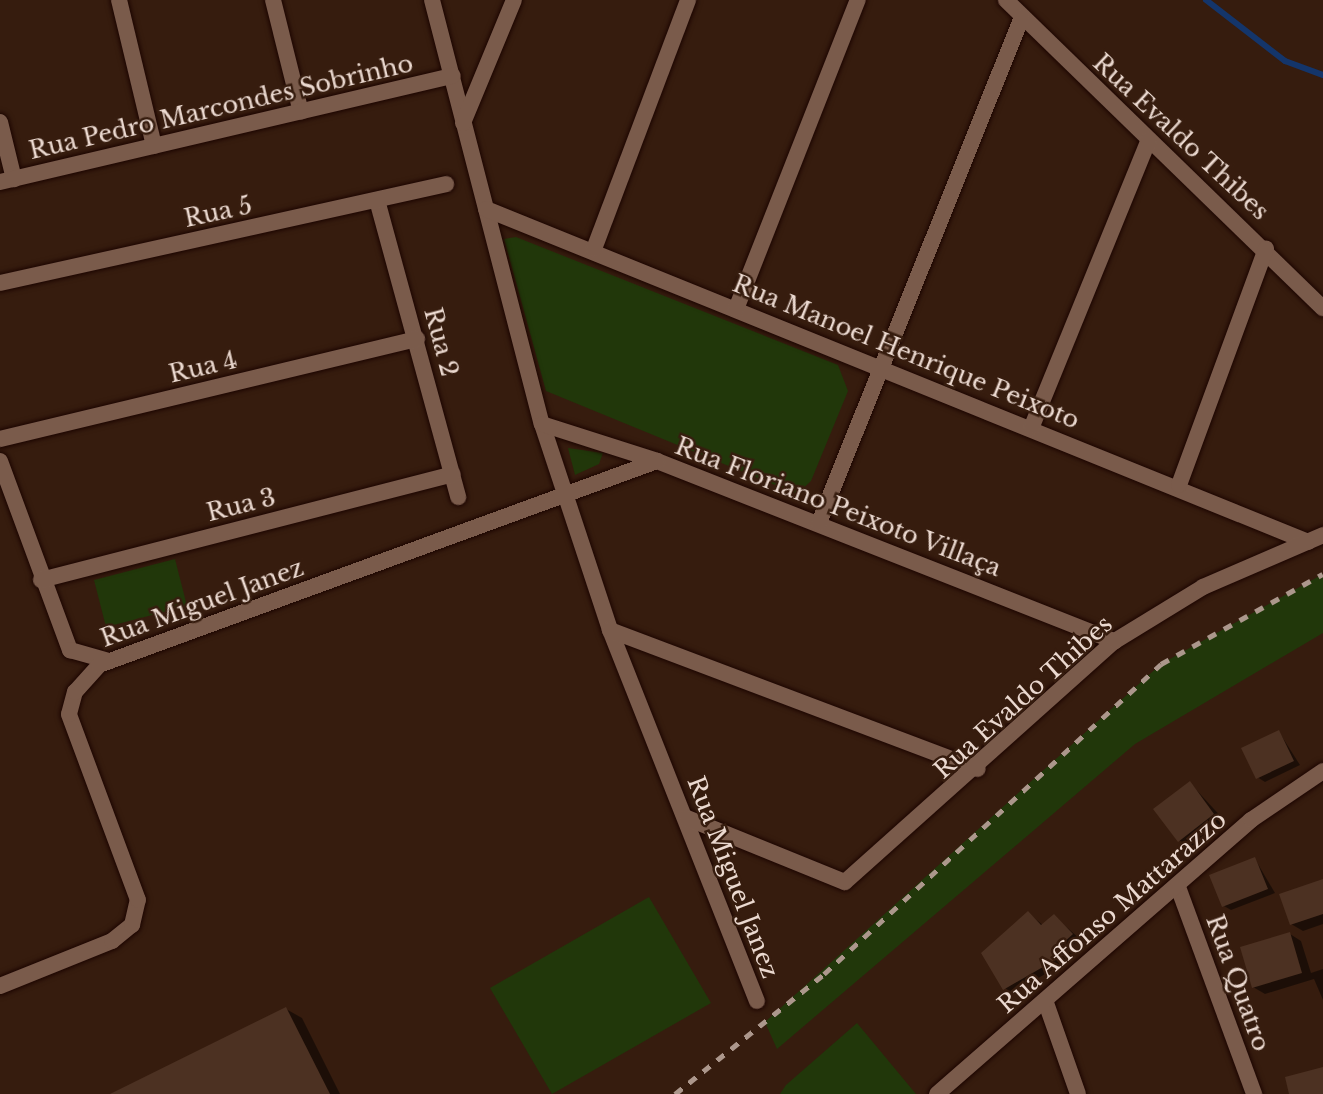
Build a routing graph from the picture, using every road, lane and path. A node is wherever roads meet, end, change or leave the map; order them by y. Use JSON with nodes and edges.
{"nodes":[{"id":1,"x":119,"y":0,"type":"edge"},
{"id":2,"x":273,"y":0,"type":"edge"},
{"id":3,"x":432,"y":0,"type":"edge"},
{"id":4,"x":514,"y":0,"type":"edge"},
{"id":5,"x":688,"y":0,"type":"edge"},
{"id":6,"x":858,"y":0,"type":"edge"},
{"id":7,"x":1006,"y":0,"type":"edge"},
{"id":8,"x":1022,"y":16,"type":"junction"},
{"id":9,"x":453,"y":76,"type":"junction"},
{"id":10,"x":302,"y":112,"type":"junction"},
{"id":11,"x":0,"y":122,"type":"edge"},
{"id":12,"x":463,"y":123,"type":"junction"},
{"id":13,"x":1149,"y":140,"type":"junction"},
{"id":14,"x":154,"y":146,"type":"junction"},
{"id":15,"x":7,"y":181,"type":"edge"},
{"id":16,"x":446,"y":184,"type":"dead end"},
{"id":17,"x":377,"y":201,"type":"junction"},
{"id":18,"x":486,"y":209,"type":"junction"},
{"id":19,"x":1266,"y":248,"type":"junction"},
{"id":20,"x":594,"y":249,"type":"junction"},
{"id":21,"x":0,"y":283,"type":"edge"},
{"id":22,"x":1323,"y":308,"type":"edge"},
{"id":23,"x":736,"y":309,"type":"junction"},
{"id":24,"x":417,"y":339,"type":"junction"},
{"id":25,"x":881,"y":368,"type":"junction"},
{"id":26,"x":542,"y":424,"type":"junction"},
{"id":27,"x":1032,"y":426,"type":"junction"},
{"id":28,"x":0,"y":439,"type":"edge"},
{"id":29,"x":0,"y":461,"type":"edge"},
{"id":30,"x":657,"y":461,"type":"junction"},
{"id":31,"x":453,"y":474,"type":"junction"},
{"id":32,"x":1179,"y":485,"type":"junction"},
{"id":33,"x":566,"y":494,"type":"junction"},
{"id":34,"x":458,"y":497,"type":"dead end"},
{"id":35,"x":819,"y":523,"type":"junction"},
{"id":36,"x":1323,"y":535,"type":"edge"},
{"id":37,"x":1308,"y":542,"type":"junction"},
{"id":38,"x":41,"y":580,"type":"junction"},
{"id":39,"x":610,"y":630,"type":"junction"},
{"id":40,"x":1115,"y":641,"type":"junction"},
{"id":41,"x":109,"y":661,"type":"junction"},
{"id":42,"x":978,"y":769,"type":"junction"},
{"id":43,"x":1321,"y":779,"type":"edge"},
{"id":44,"x":687,"y":818,"type":"junction"},
{"id":45,"x":1178,"y":887,"type":"junction"},
{"id":46,"x":0,"y":986,"type":"edge"},
{"id":47,"x":757,"y":1000,"type":"dead end"},
{"id":48,"x":1045,"y":1003,"type":"junction"},
{"id":49,"x":937,"y":1094,"type":"edge"},
{"id":50,"x":1078,"y":1094,"type":"edge"},
{"id":51,"x":1254,"y":1094,"type":"edge"}],
"edges":[{"from":1,"to":14,"type":"street"},
{"from":2,"to":10,"type":"street"},
{"from":3,"to":9,"type":"street","name":"Rua Miguel Janez"},
{"from":4,"to":12,"type":"street"},
{"from":5,"to":20,"type":"street"},
{"from":6,"to":23,"type":"street"},
{"from":7,"to":8,"type":"street","name":"Rua Evaldo Thibes"},
{"from":8,"to":13,"type":"street","name":"Rua Evaldo Thibes"},
{"from":8,"to":25,"type":"street"},
{"from":9,"to":10,"type":"street","name":"Rua Pedro Marcondes Sobrinho"},
{"from":9,"to":12,"type":"street","name":"Rua Miguel Janez"},
{"from":10,"to":14,"type":"street","name":"Rua Pedro Marcondes Sobrinho"},
{"from":11,"to":15,"type":"street"},
{"from":12,"to":18,"type":"street","name":"Rua Miguel Janez"},
{"from":13,"to":19,"type":"street","name":"Rua Evaldo Thibes"},
{"from":13,"to":27,"type":"street"},
{"from":14,"to":15,"type":"street","name":"Rua Pedro Marcondes Sobrinho"},
{"from":16,"to":17,"type":"street","name":"Rua 5"},
{"from":17,"to":21,"type":"street","name":"Rua 5"},
{"from":17,"to":24,"type":"street","name":"Rua 2"},
{"from":18,"to":20,"type":"street","name":"Rua Manoel Henrique Peixoto"},
{"from":18,"to":26,"type":"street","name":"Rua Miguel Janez"},
{"from":19,"to":22,"type":"street","name":"Rua Evaldo Thibes"},
{"from":19,"to":32,"type":"street"},
{"from":20,"to":23,"type":"street","name":"Rua Manoel Henrique Peixoto"},
{"from":23,"to":25,"type":"street","name":"Rua Manoel Henrique Peixoto"},
{"from":24,"to":28,"type":"street","name":"Rua 4"},
{"from":24,"to":31,"type":"street","name":"Rua 2"},
{"from":25,"to":27,"type":"street","name":"Rua Manoel Henrique Peixoto"},
{"from":25,"to":35,"type":"street"},
{"from":26,"to":30,"type":"street","name":"Rua Floriano Peixoto Villaça"},
{"from":26,"to":33,"type":"street","name":"Rua Miguel Janez"},
{"from":27,"to":32,"type":"street","name":"Rua Manoel Henrique Peixoto"},
{"from":29,"to":38,"type":"street"},
{"from":30,"to":33,"type":"street","name":"Rua Miguel Janez"},
{"from":30,"to":35,"type":"street","name":"Rua Floriano Peixoto Villaça"},
{"from":31,"to":34,"type":"street","name":"Rua 2"},
{"from":31,"to":38,"type":"street","name":"Rua 3"},
{"from":32,"to":37,"type":"street","name":"Rua Manoel Henrique Peixoto"},
{"from":33,"to":39,"type":"street","name":"Rua Miguel Janez"},
{"from":33,"to":41,"type":"street","name":"Rua Miguel Janez"},
{"from":35,"to":40,"type":"street","name":"Rua Floriano Peixoto Villaça"},
{"from":36,"to":37,"type":"street","name":"Rua Evaldo Thibes"},
{"from":37,"to":40,"type":"street","name":"Rua Evaldo Thibes"},
{"from":38,"to":41,"type":"street"},
{"from":39,"to":42,"type":"street"},
{"from":39,"to":44,"type":"street","name":"Rua Miguel Janez"},
{"from":40,"to":42,"type":"street","name":"Rua Evaldo Thibes"},
{"from":41,"to":46,"type":"street","name":"Rua Miguel Janez"},
{"from":42,"to":44,"type":"street","name":"Rua Evaldo Thibes"},
{"from":43,"to":45,"type":"street","name":"Rua Affonso Mattarazzo"},
{"from":44,"to":47,"type":"street","name":"Rua Miguel Janez"},
{"from":45,"to":48,"type":"street","name":"Rua Affonso Mattarazzo"},
{"from":45,"to":51,"type":"street","name":"Rua Quatro"},
{"from":48,"to":49,"type":"street","name":"Rua Affonso Mattarazzo"},
{"from":48,"to":50,"type":"street"}]}
